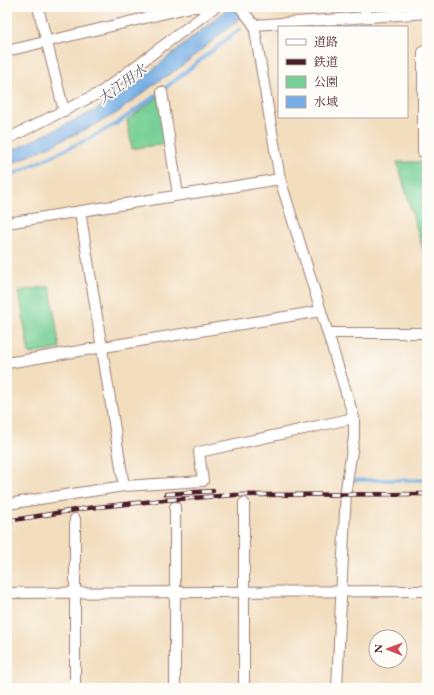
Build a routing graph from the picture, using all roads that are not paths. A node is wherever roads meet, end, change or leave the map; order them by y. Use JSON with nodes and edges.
{"nodes":[{"id":1,"x":38,"y":7,"type":"edge"},
{"id":2,"x":215,"y":7,"type":"edge"},
{"id":3,"x":364,"y":7,"type":"edge"},
{"id":4,"x":244,"y":11,"type":"edge"},
{"id":5,"x":422,"y":11,"type":"edge"},
{"id":6,"x":368,"y":17,"type":"junction"},
{"id":7,"x":254,"y":25,"type":"junction"},
{"id":8,"x":47,"y":42,"type":"junction"},
{"id":9,"x":427,"y":49,"type":"edge"},
{"id":10,"x":7,"y":51,"type":"edge"},
{"id":11,"x":162,"y":92,"type":"dead end"},
{"id":12,"x":64,"y":112,"type":"junction"},
{"id":13,"x":7,"y":139,"type":"edge"},
{"id":14,"x":427,"y":154,"type":"edge"},
{"id":15,"x":280,"y":179,"type":"junction"},
{"id":16,"x":178,"y":196,"type":"junction"},
{"id":17,"x":80,"y":211,"type":"junction"},
{"id":18,"x":7,"y":223,"type":"edge"},
{"id":19,"x":321,"y":311,"type":"junction"},
{"id":20,"x":328,"y":333,"type":"junction"},
{"id":21,"x":427,"y":333,"type":"edge"},
{"id":22,"x":102,"y":347,"type":"junction"},
{"id":23,"x":7,"y":363,"type":"edge"},
{"id":24,"x":354,"y":418,"type":"junction"},
{"id":25,"x":124,"y":486,"type":"junction"},
{"id":26,"x":244,"y":503,"type":"dead end"},
{"id":27,"x":7,"y":504,"type":"edge"},
{"id":28,"x":175,"y":507,"type":"dead end"},
{"id":29,"x":75,"y":519,"type":"dead end"},
{"id":30,"x":342,"y":591,"type":"junction"},
{"id":31,"x":427,"y":591,"type":"edge"},
{"id":32,"x":75,"y":592,"type":"junction"},
{"id":33,"x":175,"y":592,"type":"junction"},
{"id":34,"x":244,"y":592,"type":"junction"},
{"id":35,"x":7,"y":593,"type":"edge"},
{"id":36,"x":75,"y":688,"type":"edge"},
{"id":37,"x":175,"y":688,"type":"edge"},
{"id":38,"x":244,"y":688,"type":"edge"},
{"id":39,"x":337,"y":688,"type":"edge"}],
"edges":[{"from":1,"to":8,"type":"street"},
{"from":2,"to":8,"type":"street"},
{"from":2,"to":12,"type":"street"},
{"from":3,"to":6,"type":"street"},
{"from":4,"to":7,"type":"street"},
{"from":5,"to":6,"type":"street"},
{"from":6,"to":7,"type":"street"},
{"from":7,"to":15,"type":"street"},
{"from":8,"to":10,"type":"street"},
{"from":8,"to":12,"type":"street"},
{"from":9,"to":14,"type":"street"},
{"from":11,"to":16,"type":"street"},
{"from":12,"to":13,"type":"street"},
{"from":15,"to":16,"type":"street"},
{"from":15,"to":19,"type":"street"},
{"from":16,"to":17,"type":"street"},
{"from":17,"to":18,"type":"street"},
{"from":17,"to":22,"type":"street"},
{"from":19,"to":20,"type":"street"},
{"from":19,"to":22,"type":"street"},
{"from":20,"to":21,"type":"street"},
{"from":20,"to":24,"type":"street"},
{"from":22,"to":23,"type":"street"},
{"from":22,"to":25,"type":"street"},
{"from":24,"to":25,"type":"street"},
{"from":24,"to":30,"type":"street"},
{"from":25,"to":27,"type":"street"},
{"from":26,"to":34,"type":"street"},
{"from":28,"to":33,"type":"street"},
{"from":29,"to":32,"type":"street"},
{"from":30,"to":31,"type":"street"},
{"from":30,"to":34,"type":"street"},
{"from":30,"to":39,"type":"street"},
{"from":32,"to":33,"type":"street"},
{"from":32,"to":35,"type":"street"},
{"from":32,"to":36,"type":"street"},
{"from":33,"to":34,"type":"street"},
{"from":33,"to":37,"type":"street"},
{"from":34,"to":38,"type":"street"}]}
